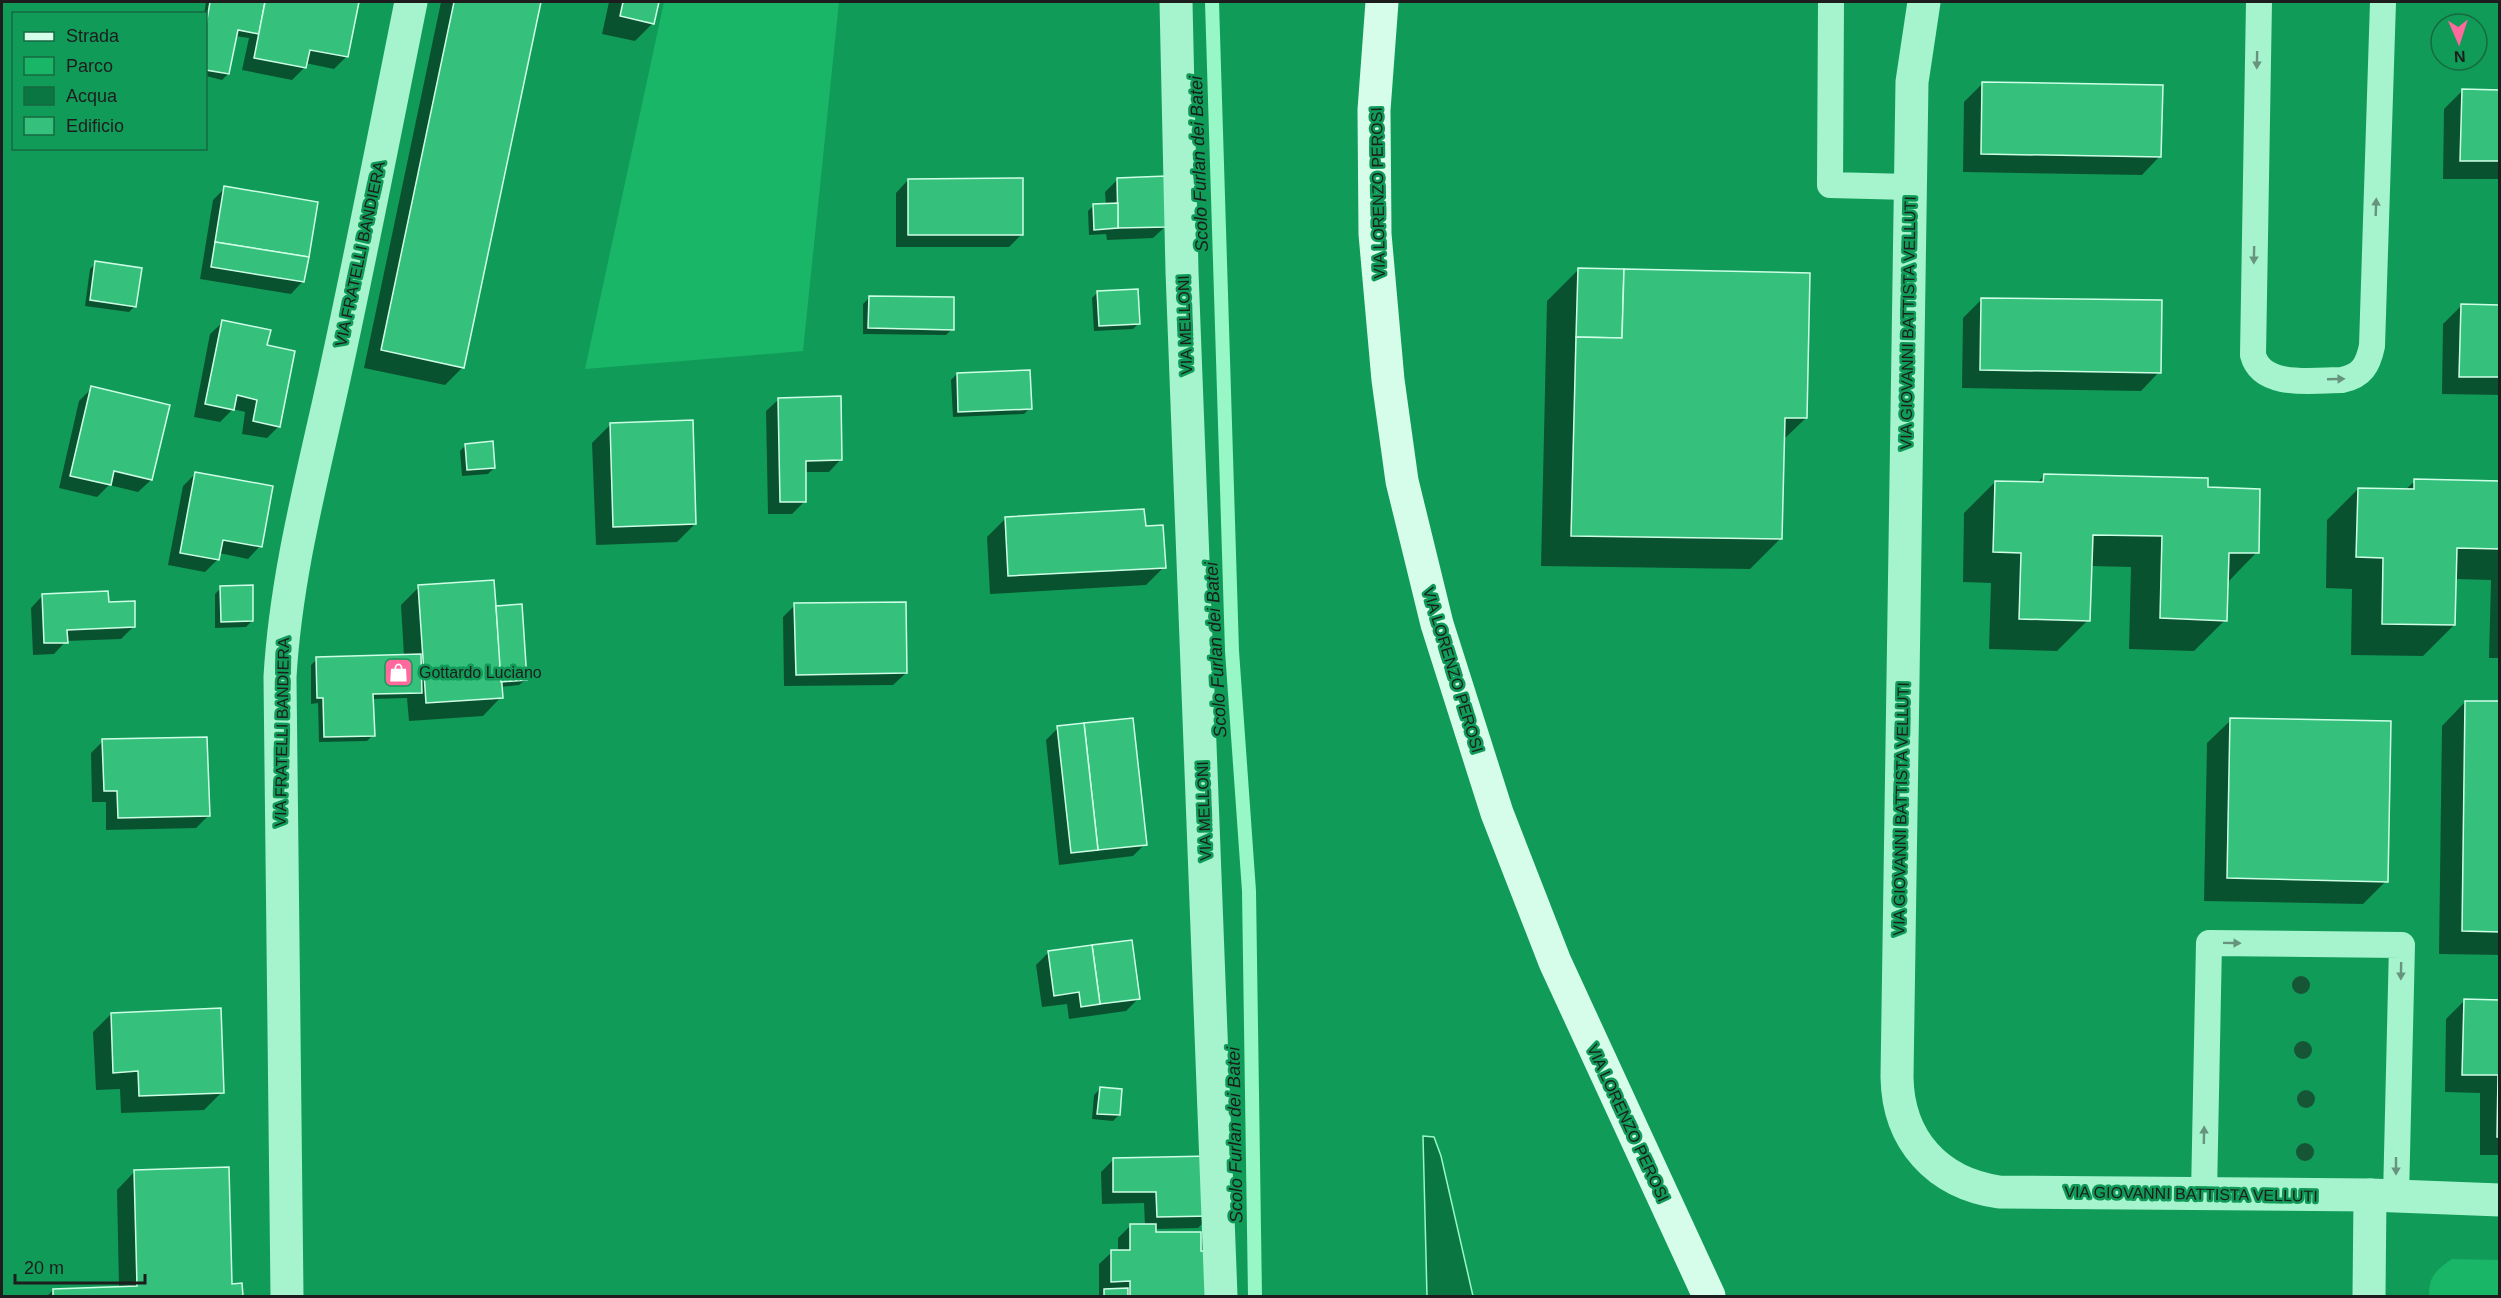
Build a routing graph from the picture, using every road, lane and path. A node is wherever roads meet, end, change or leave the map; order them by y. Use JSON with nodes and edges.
{"nodes":[{"id":1,"x":411,"y":2,"type":"edge"},
{"id":2,"x":1176,"y":2,"type":"edge"},
{"id":3,"x":1382,"y":2,"type":"edge"},
{"id":4,"x":1831,"y":2,"type":"edge"},
{"id":5,"x":1924,"y":2,"type":"edge"},
{"id":6,"x":2259,"y":2,"type":"edge"},
{"id":7,"x":2383,"y":2,"type":"edge"},
{"id":8,"x":1910,"y":187,"type":"junction"},
{"id":9,"x":2204,"y":1194,"type":"junction"},
{"id":10,"x":2383,"y":1196,"type":"junction"},
{"id":11,"x":2499,"y":1200,"type":"edge"},
{"id":12,"x":287,"y":1296,"type":"edge"},
{"id":13,"x":1221,"y":1296,"type":"edge"},
{"id":14,"x":1709,"y":1296,"type":"edge"},
{"id":15,"x":2369,"y":1296,"type":"edge"}],
"edges":[{"from":1,"to":12,"type":"street","name":"VIA FRATELLI BANDIERA"},
{"from":2,"to":13,"type":"street","name":"VIA MELLONI"},
{"from":3,"to":14,"type":"main road","name":"VIA LORENZO PEROSI"},
{"from":4,"to":8,"type":"lane"},
{"from":5,"to":8,"type":"street","name":"VIA GIOVANNI BATTISTA VELLUTI"},
{"from":6,"to":7,"type":"lane","one_way":true},
{"from":8,"to":9,"type":"street","name":"VIA GIOVANNI BATTISTA VELLUTI"},
{"from":9,"to":10,"type":"street","name":"VIA GIOVANNI BATTISTA VELLUTI"},
{"from":9,"to":10,"type":"lane","one_way":true},
{"from":10,"to":11,"type":"street","name":"VIA GIOVANNI BATTISTA VELLUTI"},
{"from":10,"to":15,"type":"street"}]}
